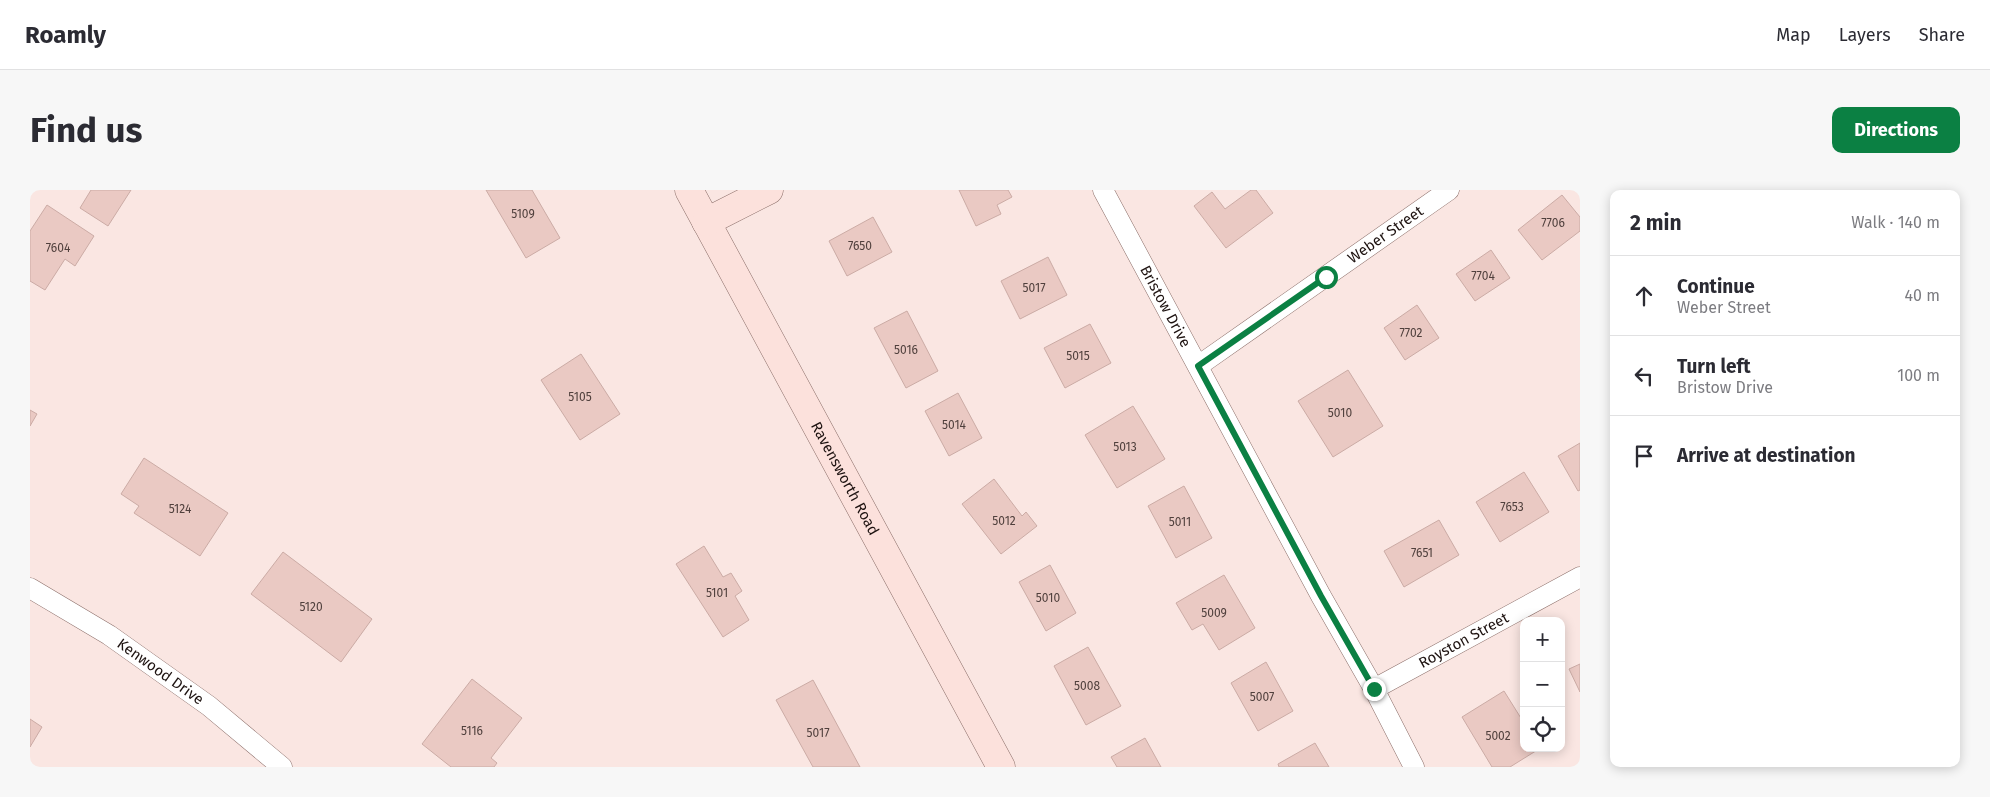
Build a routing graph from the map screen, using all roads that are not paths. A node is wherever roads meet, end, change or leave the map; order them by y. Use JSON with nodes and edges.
{"nodes":[{"id":1,"x":689,"y":190,"type":"edge"},
{"id":2,"x":769,"y":190,"type":"edge"},
{"id":3,"x":1103,"y":190,"type":"edge"},
{"id":4,"x":1450,"y":190,"type":"edge"},
{"id":5,"x":706,"y":222,"type":"junction"},
{"id":6,"x":1198,"y":366,"type":"junction"},
{"id":7,"x":1580,"y":577,"type":"edge"},
{"id":8,"x":30,"y":588,"type":"edge"},
{"id":9,"x":1374,"y":689,"type":"junction"},
{"id":10,"x":282,"y":767,"type":"edge"},
{"id":11,"x":1001,"y":767,"type":"edge"},
{"id":12,"x":1414,"y":767,"type":"edge"}],
"edges":[{"from":1,"to":5,"type":"main road","name":"Ravensworth Road"},
{"from":2,"to":5,"type":"main road"},
{"from":3,"to":6,"type":"street","name":"Bristow Drive"},
{"from":4,"to":6,"type":"street","name":"Weber Street"},
{"from":5,"to":11,"type":"main road","name":"Ravensworth Road"},
{"from":6,"to":9,"type":"street","name":"Bristow Drive"},
{"from":7,"to":9,"type":"street","name":"Royston Street"},
{"from":8,"to":10,"type":"street","name":"Kenwood Drive"},
{"from":9,"to":12,"type":"street","name":"Bristow Drive"}]}
